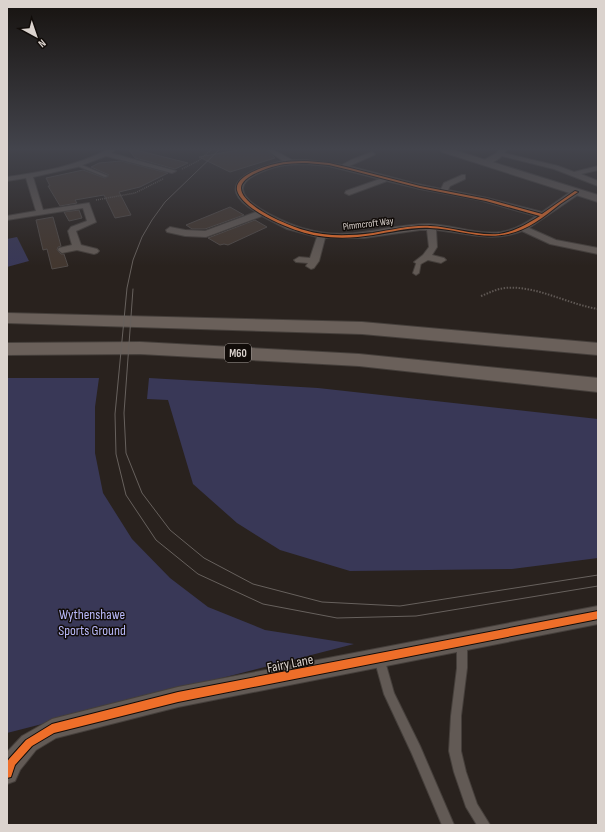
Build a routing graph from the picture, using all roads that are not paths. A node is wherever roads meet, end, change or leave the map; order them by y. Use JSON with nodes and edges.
{"nodes":[{"id":1,"x":33,"y":189,"type":"edge"},
{"id":2,"x":239,"y":189,"type":"edge"},
{"id":3,"x":356,"y":189,"type":"edge"},
{"id":4,"x":430,"y":189,"type":"edge"},
{"id":5,"x":567,"y":189,"type":"edge"},
{"id":6,"x":444,"y":191,"type":"joint"},
{"id":7,"x":576,"y":192,"type":"junction"},
{"id":8,"x":362,"y":199,"type":"dead end"},
{"id":9,"x":598,"y":199,"type":"edge"},
{"id":10,"x":40,"y":212,"type":"junction"},
{"id":11,"x":262,"y":213,"type":"junction"},
{"id":12,"x":542,"y":215,"type":"junction"},
{"id":13,"x":7,"y":218,"type":"edge"},
{"id":14,"x":431,"y":227,"type":"junction"},
{"id":15,"x":523,"y":228,"type":"junction"},
{"id":16,"x":170,"y":230,"type":"dead end"},
{"id":17,"x":322,"y":235,"type":"junction"},
{"id":18,"x":77,"y":247,"type":"junction"},
{"id":19,"x":62,"y":250,"type":"dead end"},
{"id":20,"x":94,"y":251,"type":"dead end"},
{"id":21,"x":598,"y":251,"type":"edge"},
{"id":22,"x":422,"y":259,"type":"junction"},
{"id":23,"x":299,"y":260,"type":"dead end"},
{"id":24,"x":441,"y":260,"type":"dead end"},
{"id":25,"x":416,"y":274,"type":"dead end"},
{"id":26,"x":7,"y":318,"type":"edge"},
{"id":27,"x":7,"y":349,"type":"edge"},
{"id":28,"x":598,"y":349,"type":"edge"},
{"id":29,"x":598,"y":385,"type":"edge"},
{"id":30,"x":598,"y":615,"type":"edge"},
{"id":31,"x":462,"y":642,"type":"junction"},
{"id":32,"x":379,"y":658,"type":"junction"},
{"id":33,"x":7,"y":773,"type":"edge"},
{"id":34,"x":448,"y":825,"type":"edge"},
{"id":35,"x":484,"y":825,"type":"edge"}],
"edges":[{"from":1,"to":10,"type":"street"},
{"from":2,"to":11,"type":"street","name":"Pimmcroft Way"},
{"from":3,"to":8,"type":"street"},
{"from":4,"to":6,"type":"street","name":"Pimmcroft Way"},
{"from":5,"to":7,"type":"main road"},
{"from":6,"to":12,"type":"street","name":"Pimmcroft Way"},
{"from":7,"to":9,"type":"main road"},
{"from":7,"to":12,"type":"street","name":"Pimmcroft Way"},
{"from":10,"to":13,"type":"street"},
{"from":10,"to":18,"type":"street"},
{"from":11,"to":16,"type":"street"},
{"from":11,"to":17,"type":"street","name":"Pimmcroft Way"},
{"from":12,"to":15,"type":"street","name":"Pimmcroft Way"},
{"from":14,"to":15,"type":"street","name":"Pimmcroft Way"},
{"from":14,"to":17,"type":"street","name":"Pimmcroft Way"},
{"from":14,"to":22,"type":"street"},
{"from":15,"to":21,"type":"street"},
{"from":17,"to":23,"type":"street"},
{"from":18,"to":19,"type":"street"},
{"from":18,"to":20,"type":"street"},
{"from":22,"to":24,"type":"street"},
{"from":22,"to":25,"type":"lane"},
{"from":26,"to":28,"type":"highway"},
{"from":27,"to":29,"type":"highway","number":"M60"},
{"from":30,"to":31,"type":"street","name":"Fairy Lane"},
{"from":31,"to":32,"type":"street","name":"Fairy Lane"},
{"from":31,"to":35,"type":"lane"},
{"from":32,"to":33,"type":"street","name":"Fairy Lane"},
{"from":32,"to":34,"type":"lane"}]}
